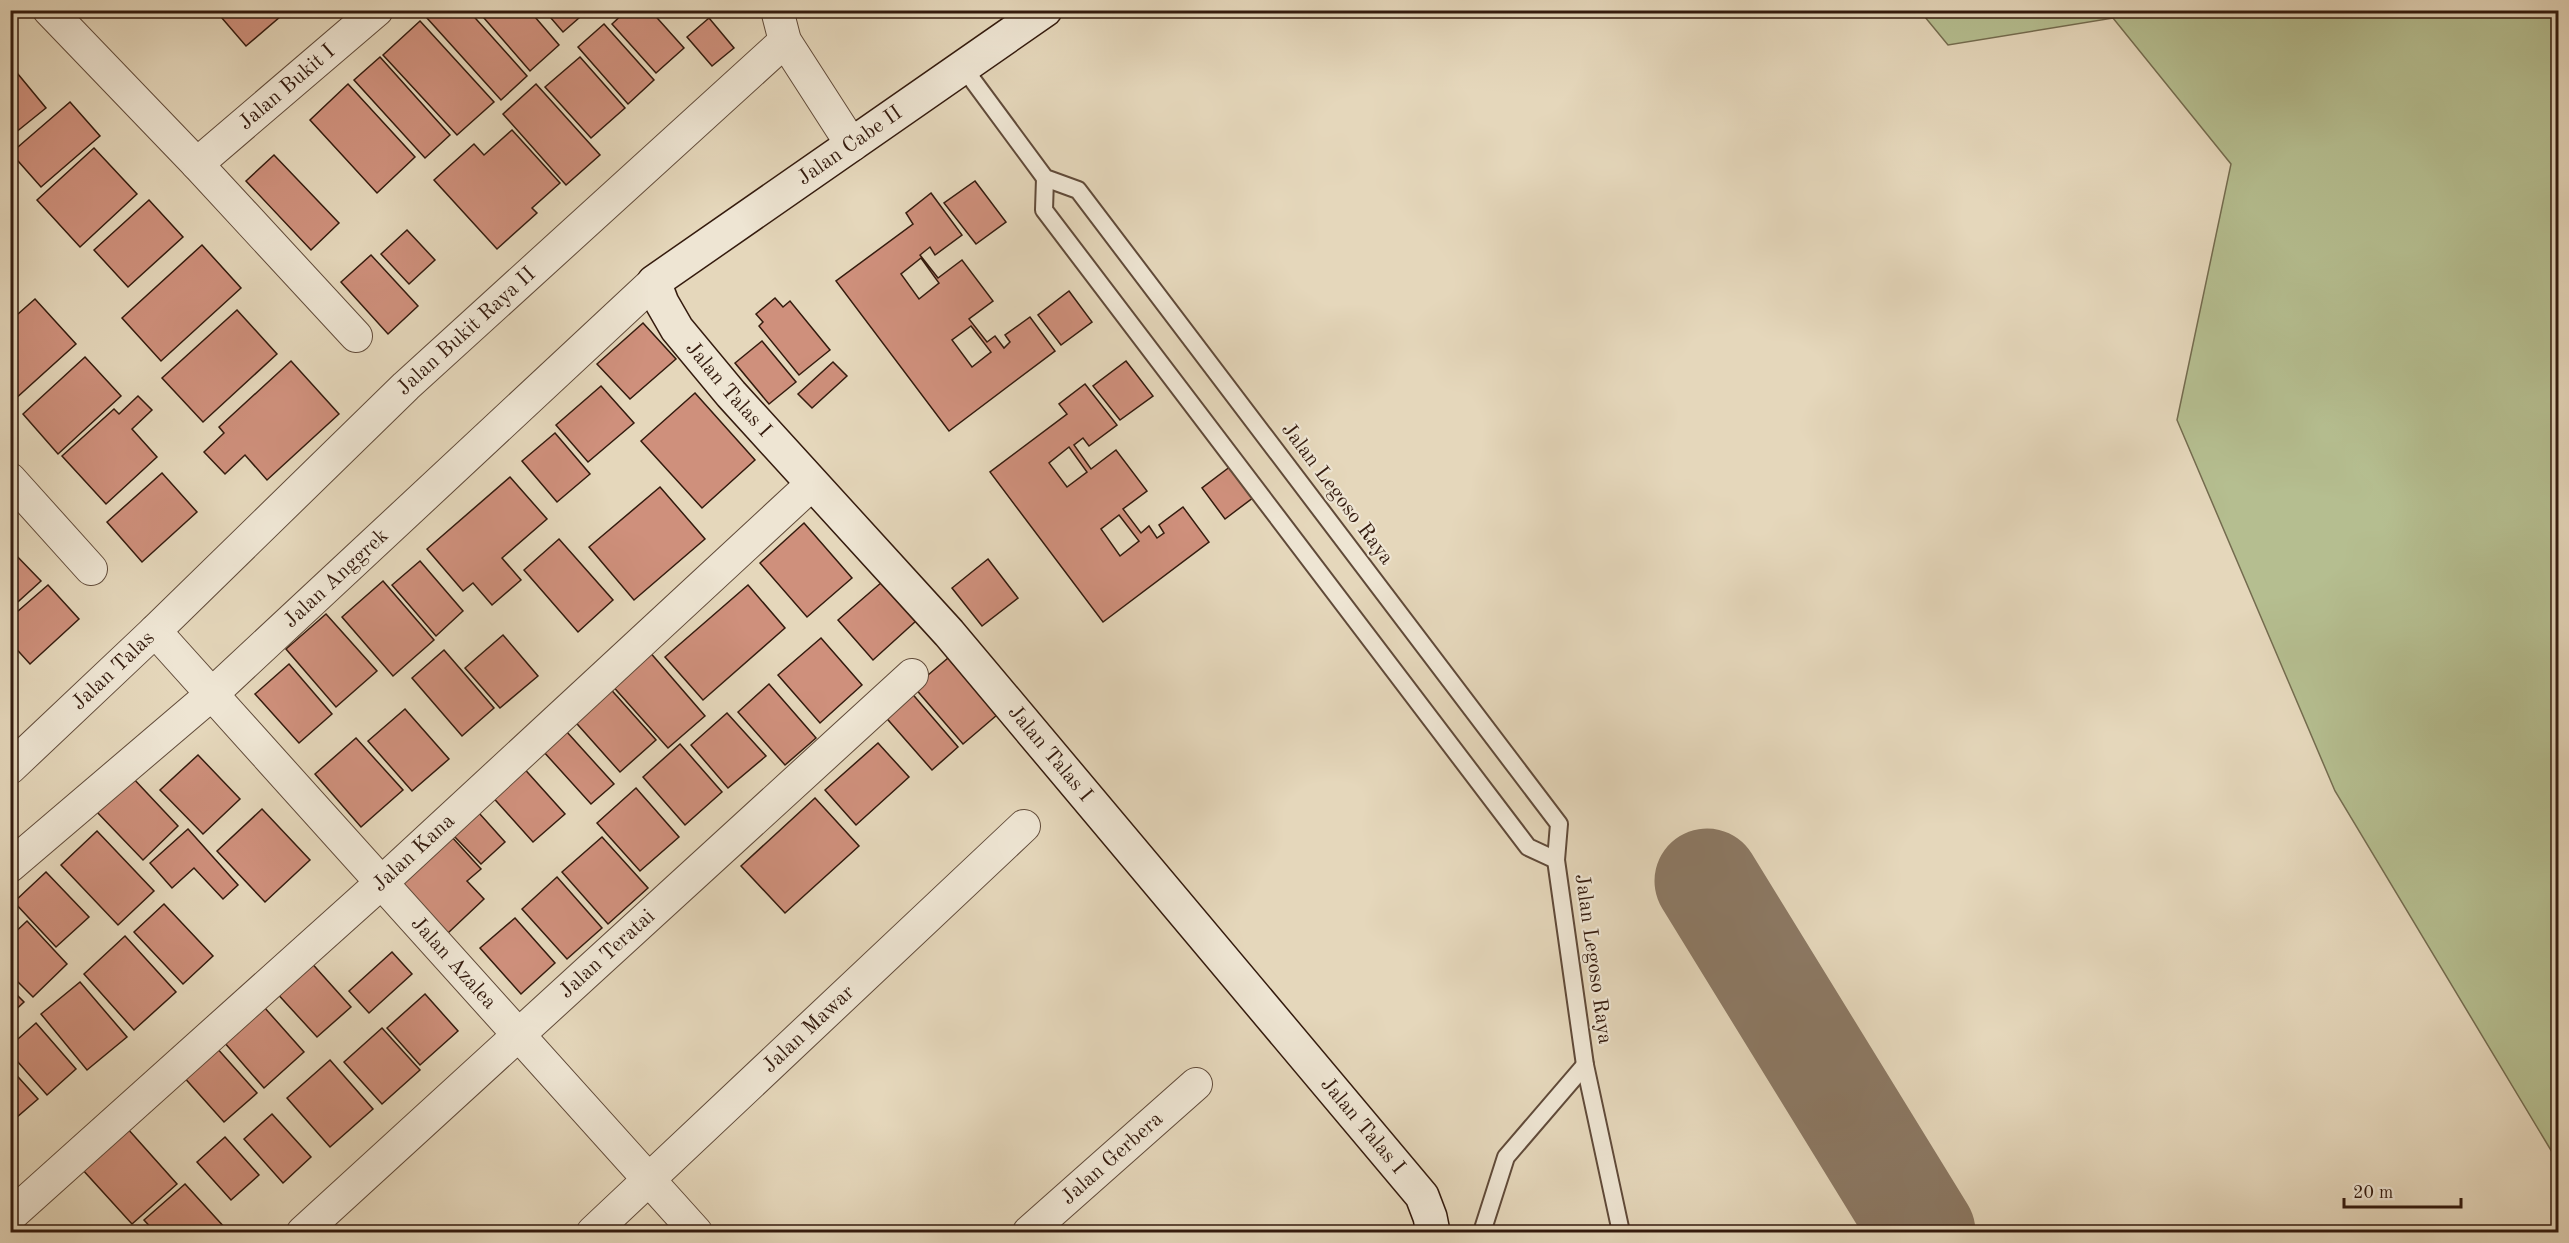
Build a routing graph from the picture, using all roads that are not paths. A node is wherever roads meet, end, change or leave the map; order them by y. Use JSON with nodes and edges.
{"nodes":[{"id":1,"x":49,"y":10,"type":"edge"},
{"id":2,"x":377,"y":10,"type":"edge"},
{"id":3,"x":777,"y":10,"type":"edge"},
{"id":4,"x":1045,"y":10,"type":"edge"},
{"id":5,"x":785,"y":41,"type":"junction"},
{"id":6,"x":963,"y":67,"type":"junction"},
{"id":7,"x":852,"y":145,"type":"junction"},
{"id":8,"x":197,"y":164,"type":"junction"},
{"id":9,"x":1045,"y":178,"type":"junction"},
{"id":10,"x":654,"y":282,"type":"junction"},
{"id":11,"x":356,"y":336,"type":"dead end"},
{"id":12,"x":10,"y":478,"type":"edge"},
{"id":13,"x":812,"y":484,"type":"junction"},
{"id":14,"x":91,"y":569,"type":"dead end"},
{"id":15,"x":155,"y":631,"type":"junction"},
{"id":16,"x":912,"y":675,"type":"dead end"},
{"id":17,"x":212,"y":694,"type":"junction"},
{"id":18,"x":10,"y":768,"type":"edge"},
{"id":19,"x":1024,"y":826,"type":"dead end"},
{"id":20,"x":1556,"y":860,"type":"junction"},
{"id":21,"x":10,"y":866,"type":"edge"},
{"id":22,"x":381,"y":883,"type":"junction"},
{"id":23,"x":519,"y":1036,"type":"junction"},
{"id":24,"x":1585,"y":1065,"type":"junction"},
{"id":25,"x":1196,"y":1084,"type":"dead end"},
{"id":26,"x":648,"y":1179,"type":"junction"},
{"id":27,"x":10,"y":1216,"type":"edge"},
{"id":28,"x":303,"y":1233,"type":"edge"},
{"id":29,"x":593,"y":1233,"type":"edge"},
{"id":30,"x":696,"y":1233,"type":"edge"},
{"id":31,"x":1029,"y":1233,"type":"edge"},
{"id":32,"x":1433,"y":1233,"type":"edge"},
{"id":33,"x":1482,"y":1233,"type":"edge"},
{"id":34,"x":1621,"y":1233,"type":"edge"}],
"edges":[{"from":1,"to":8,"type":"street"},
{"from":2,"to":8,"type":"street","name":"Jalan Bukit I"},
{"from":3,"to":5,"type":"street"},
{"from":4,"to":6,"type":"street","name":"Jalan Cabe II"},
{"from":5,"to":7,"type":"street"},
{"from":5,"to":15,"type":"street","name":"Jalan Bukit Raya II"},
{"from":6,"to":7,"type":"street","name":"Jalan Cabe II"},
{"from":6,"to":9,"type":"lane"},
{"from":7,"to":10,"type":"street","name":"Jalan Cabe II"},
{"from":8,"to":11,"type":"street"},
{"from":9,"to":20,"type":"lane","name":"Jalan Legoso Raya"},
{"from":9,"to":20,"type":"lane","name":"Jalan Legoso Raya"},
{"from":10,"to":13,"type":"street","name":"Jalan Talas I"},
{"from":10,"to":17,"type":"street","name":"Jalan Anggrek"},
{"from":12,"to":14,"type":"street"},
{"from":13,"to":22,"type":"street","name":"Jalan Kana"},
{"from":13,"to":32,"type":"street","name":"Jalan Talas I"},
{"from":15,"to":17,"type":"street","name":"Jalan Talas"},
{"from":15,"to":18,"type":"street","name":"Jalan Talas"},
{"from":16,"to":23,"type":"street","name":"Jalan Teratai"},
{"from":17,"to":21,"type":"street","name":"Jalan Anggrek"},
{"from":17,"to":22,"type":"street","name":"Jalan Azalea"},
{"from":19,"to":26,"type":"street","name":"Jalan Mawar"},
{"from":20,"to":24,"type":"lane","name":"Jalan Legoso Raya"},
{"from":22,"to":23,"type":"street","name":"Jalan Azalea"},
{"from":22,"to":27,"type":"street","name":"Jalan Kana"},
{"from":23,"to":26,"type":"street","name":"Jalan Azalea"},
{"from":23,"to":28,"type":"street","name":"Jalan Teratai"},
{"from":24,"to":33,"type":"lane","name":"Jalan Legoso Raya"},
{"from":24,"to":34,"type":"lane","name":"Jalan Legoso Raya"},
{"from":25,"to":31,"type":"street","name":"Jalan Gerbera"},
{"from":26,"to":29,"type":"street","name":"Jalan Mawar"},
{"from":26,"to":30,"type":"street","name":"Jalan Azalea"}]}
